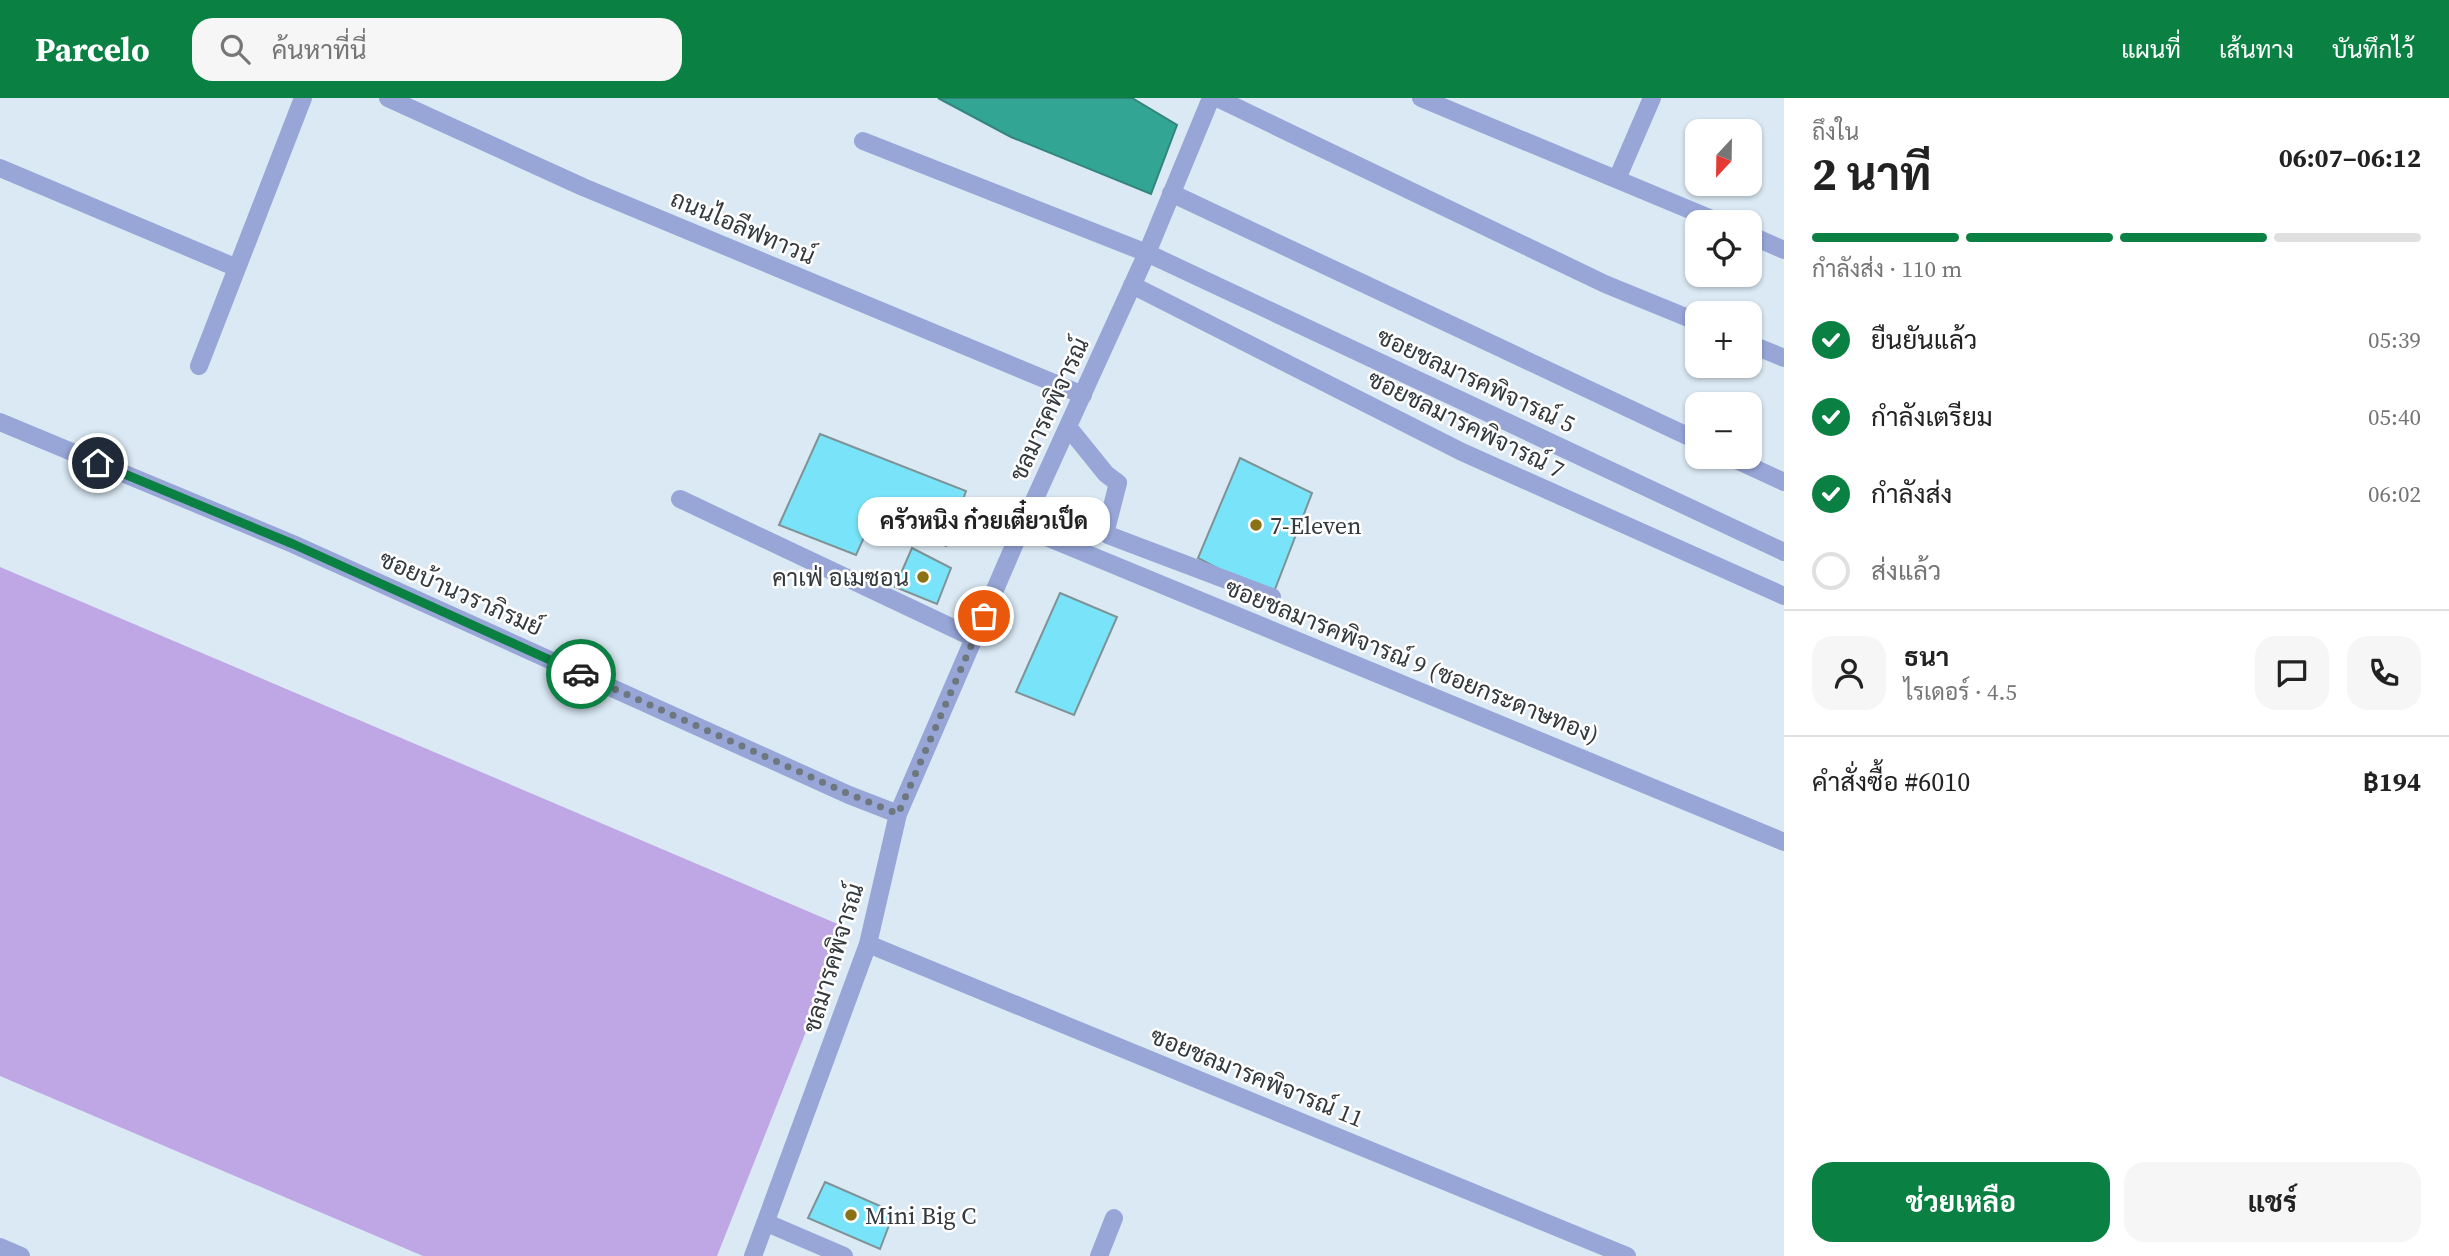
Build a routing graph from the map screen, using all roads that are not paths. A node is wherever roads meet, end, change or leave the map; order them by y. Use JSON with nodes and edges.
{"nodes":[{"id":1,"x":303,"y":98,"type":"edge"},
{"id":2,"x":388,"y":98,"type":"edge"},
{"id":3,"x":1211,"y":98,"type":"edge"},
{"id":4,"x":1217,"y":98,"type":"edge"},
{"id":5,"x":1421,"y":98,"type":"edge"},
{"id":6,"x":1652,"y":98,"type":"edge"},
{"id":7,"x":863,"y":141,"type":"dead end"},
{"id":8,"x":0,"y":168,"type":"edge"},
{"id":9,"x":1618,"y":179,"type":"junction"},
{"id":10,"x":1171,"y":193,"type":"junction"},
{"id":11,"x":1691,"y":210,"type":"edge"},
{"id":12,"x":1762,"y":240,"type":"edge"},
{"id":13,"x":1784,"y":250,"type":"edge"},
{"id":14,"x":1147,"y":253,"type":"junction"},
{"id":15,"x":237,"y":268,"type":"junction"},
{"id":16,"x":1132,"y":285,"type":"junction"},
{"id":17,"x":1685,"y":317,"type":"edge"},
{"id":18,"x":1762,"y":349,"type":"edge"},
{"id":19,"x":1784,"y":358,"type":"edge"},
{"id":20,"x":199,"y":366,"type":"dead end"},
{"id":21,"x":1083,"y":395,"type":"junction"},
{"id":22,"x":0,"y":422,"type":"edge"},
{"id":23,"x":1068,"y":427,"type":"junction"},
{"id":24,"x":1685,"y":435,"type":"edge"},
{"id":25,"x":1756,"y":469,"type":"edge"},
{"id":26,"x":1784,"y":482,"type":"edge"},
{"id":27,"x":680,"y":499,"type":"dead end"},
{"id":28,"x":1022,"y":527,"type":"junction"},
{"id":29,"x":1784,"y":552,"type":"edge"},
{"id":30,"x":1784,"y":596,"type":"edge"},
{"id":31,"x":1272,"y":597,"type":"dead end"},
{"id":32,"x":974,"y":638,"type":"junction"},
{"id":33,"x":898,"y":814,"type":"junction"},
{"id":34,"x":1784,"y":842,"type":"edge"},
{"id":35,"x":868,"y":944,"type":"junction"},
{"id":36,"x":1114,"y":1218,"type":"dead end"},
{"id":37,"x":767,"y":1223,"type":"junction"},
{"id":38,"x":0,"y":1247,"type":"edge"},
{"id":39,"x":21,"y":1256,"type":"edge"},
{"id":40,"x":753,"y":1256,"type":"edge"},
{"id":41,"x":844,"y":1256,"type":"edge"},
{"id":42,"x":1099,"y":1256,"type":"edge"},
{"id":43,"x":1627,"y":1256,"type":"edge"}],
"edges":[{"from":1,"to":15,"type":"street"},
{"from":2,"to":21,"type":"street","name":"ถนนไอลีฟทาวน์"},
{"from":3,"to":10,"type":"street","name":"ชลมารคพิจารณ์"},
{"from":4,"to":17,"type":"street"},
{"from":5,"to":9,"type":"street"},
{"from":6,"to":9,"type":"street"},
{"from":7,"to":14,"type":"street","name":"ซอยชลมารคพิจารณ์ 5"},
{"from":8,"to":15,"type":"street"},
{"from":9,"to":11,"type":"street"},
{"from":10,"to":14,"type":"street","name":"ชลมารคพิจารณ์"},
{"from":10,"to":24,"type":"street"},
{"from":12,"to":13,"type":"street"},
{"from":14,"to":16,"type":"street","name":"ชลมารคพิจารณ์"},
{"from":14,"to":29,"type":"street","name":"ซอยชลมารคพิจารณ์ 5"},
{"from":15,"to":20,"type":"street"},
{"from":16,"to":21,"type":"street","name":"ชลมารคพิจารณ์"},
{"from":16,"to":30,"type":"street","name":"ซอยชลมารคพิจารณ์ 7"},
{"from":18,"to":19,"type":"street"},
{"from":21,"to":23,"type":"street","name":"ชลมารคพิจารณ์"},
{"from":22,"to":33,"type":"street","name":"ซอยบ้านวราภิรมย์"},
{"from":23,"to":28,"type":"street","name":"ชลมารคพิจารณ์"},
{"from":23,"to":31,"type":"street"},
{"from":25,"to":26,"type":"street"},
{"from":27,"to":32,"type":"street"},
{"from":28,"to":32,"type":"street","name":"ชลมารคพิจารณ์"},
{"from":28,"to":34,"type":"street","name":"ซอยชลมารคพิจารณ์ 9 (ซอยกระดาษทอง)"},
{"from":32,"to":33,"type":"street","name":"ชลมารคพิจารณ์"},
{"from":33,"to":35,"type":"street","name":"ชลมารคพิจารณ์"},
{"from":35,"to":37,"type":"street","name":"ชลมารคพิจารณ์"},
{"from":35,"to":43,"type":"street","name":"ซอยชลมารคพิจารณ์ 11"},
{"from":36,"to":42,"type":"street"},
{"from":37,"to":40,"type":"street","name":"ชลมารคพิจารณ์"},
{"from":37,"to":41,"type":"street"},
{"from":38,"to":39,"type":"street"}]}
